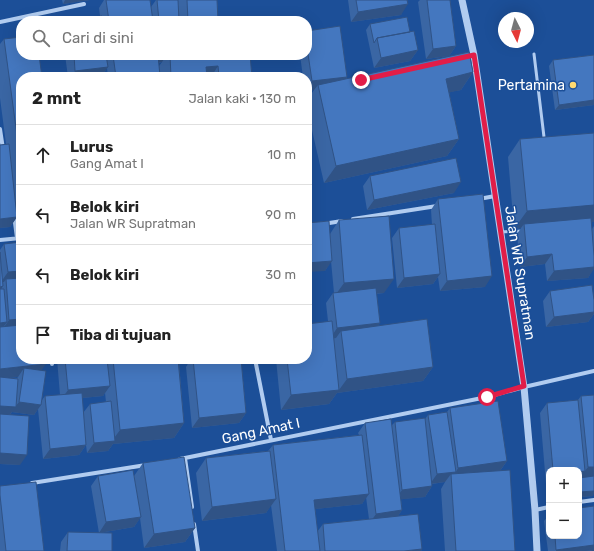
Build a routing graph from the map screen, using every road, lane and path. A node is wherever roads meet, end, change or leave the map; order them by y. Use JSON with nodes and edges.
{"nodes":[{"id":1,"x":462,"y":0,"type":"edge"},
{"id":2,"x":84,"y":4,"type":"dead end"},
{"id":3,"x":36,"y":16,"type":"edge"},
{"id":4,"x":16,"y":20,"type":"edge"},
{"id":5,"x":0,"y":22,"type":"edge"},
{"id":6,"x":534,"y":54,"type":"dead end"},
{"id":7,"x":0,"y":129,"type":"edge"},
{"id":8,"x":544,"y":136,"type":"edge"},
{"id":9,"x":4,"y":152,"type":"edge"},
{"id":10,"x":495,"y":196,"type":"junction"},
{"id":11,"x":471,"y":200,"type":"edge"},
{"id":12,"x":440,"y":205,"type":"edge"},
{"id":13,"x":12,"y":207,"type":"edge"},
{"id":14,"x":315,"y":224,"type":"edge"},
{"id":15,"x":16,"y":225,"type":"edge"},
{"id":16,"x":527,"y":231,"type":"edge"},
{"id":17,"x":500,"y":232,"type":"junction"},
{"id":18,"x":16,"y":238,"type":"edge"},
{"id":19,"x":0,"y":240,"type":"edge"},
{"id":20,"x":256,"y":364,"type":"edge"},
{"id":21,"x":594,"y":370,"type":"edge"},
{"id":22,"x":524,"y":386,"type":"junction"},
{"id":23,"x":271,"y":440,"type":"junction"},
{"id":24,"x":185,"y":458,"type":"junction"},
{"id":25,"x":178,"y":459,"type":"edge"},
{"id":26,"x":148,"y":465,"type":"edge"},
{"id":27,"x":24,"y":485,"type":"edge"},
{"id":28,"x":594,"y":500,"type":"edge"},
{"id":29,"x":582,"y":502,"type":"edge"},
{"id":30,"x":546,"y":508,"type":"edge"},
{"id":31,"x":535,"y":510,"type":"junction"},
{"id":32,"x":193,"y":513,"type":"edge"},
{"id":33,"x":194,"y":521,"type":"edge"},
{"id":34,"x":198,"y":551,"type":"edge"},
{"id":35,"x":537,"y":551,"type":"edge"}],
"edges":[{"from":1,"to":10,"type":"street","name":"Jalan WR Supratman"},
{"from":2,"to":3,"type":"street"},
{"from":4,"to":5,"type":"street"},
{"from":6,"to":8,"type":"lane"},
{"from":7,"to":9,"type":"street"},
{"from":10,"to":11,"type":"street"},
{"from":10,"to":17,"type":"street","name":"Jalan WR Supratman"},
{"from":12,"to":14,"type":"street"},
{"from":13,"to":15,"type":"street"},
{"from":16,"to":17,"type":"lane"},
{"from":17,"to":22,"type":"street","name":"Jalan WR Supratman"},
{"from":18,"to":19,"type":"street"},
{"from":20,"to":23,"type":"street"},
{"from":21,"to":22,"type":"street","name":"Gang Amat I"},
{"from":22,"to":23,"type":"street","name":"Gang Amat I"},
{"from":22,"to":31,"type":"street","name":"Jalan WR Supratman"},
{"from":23,"to":24,"type":"street","name":"Gang Amat I"},
{"from":24,"to":25,"type":"street","name":"Gang Amat I"},
{"from":24,"to":32,"type":"street"},
{"from":26,"to":27,"type":"street"},
{"from":28,"to":29,"type":"street"},
{"from":30,"to":31,"type":"street"},
{"from":31,"to":35,"type":"street","name":"Jalan WR Supratman"},
{"from":33,"to":34,"type":"street"}]}
